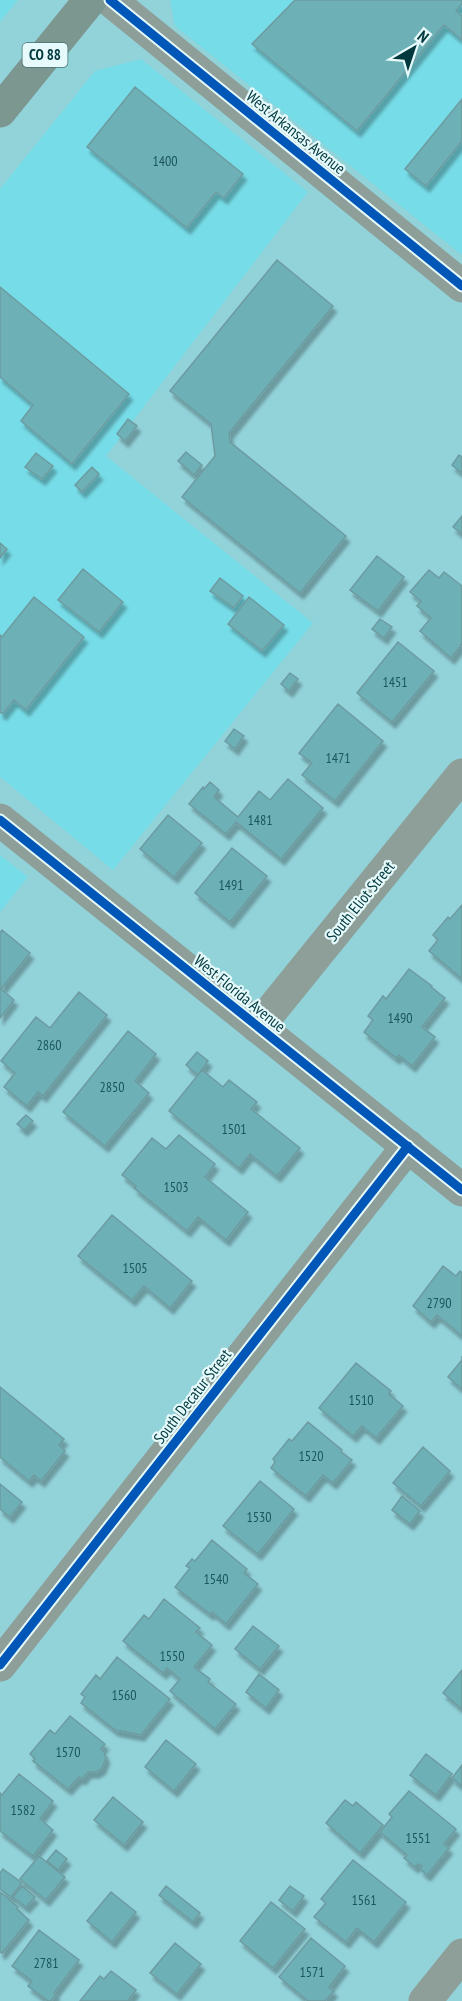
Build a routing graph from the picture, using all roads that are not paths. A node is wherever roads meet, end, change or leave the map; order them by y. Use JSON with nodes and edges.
{"nodes":[{"id":1,"x":90,"y":0,"type":"edge"},
{"id":2,"x":110,"y":0,"type":"edge"},
{"id":3,"x":0,"y":111,"type":"edge"},
{"id":4,"x":462,"y":286,"type":"edge"},
{"id":5,"x":462,"y":775,"type":"edge"},
{"id":6,"x":0,"y":820,"type":"edge"},
{"id":7,"x":258,"y":1027,"type":"junction"},
{"id":8,"x":408,"y":1146,"type":"junction"},
{"id":9,"x":462,"y":1190,"type":"edge"},
{"id":10,"x":0,"y":1665,"type":"edge"},
{"id":11,"x":462,"y":1955,"type":"edge"},
{"id":12,"x":425,"y":2001,"type":"edge"}],
"edges":[{"from":1,"to":3,"type":"main road","number":"CO 88"},
{"from":2,"to":4,"type":"street","name":"West Arkansas Avenue"},
{"from":5,"to":7,"type":"street","name":"South Eliot Street"},
{"from":6,"to":7,"type":"street","name":"West Florida Avenue"},
{"from":7,"to":8,"type":"street","name":"West Florida Avenue"},
{"from":8,"to":9,"type":"street","name":"West Florida Avenue"},
{"from":8,"to":10,"type":"street","name":"South Decatur Street"},
{"from":11,"to":12,"type":"street"}]}
